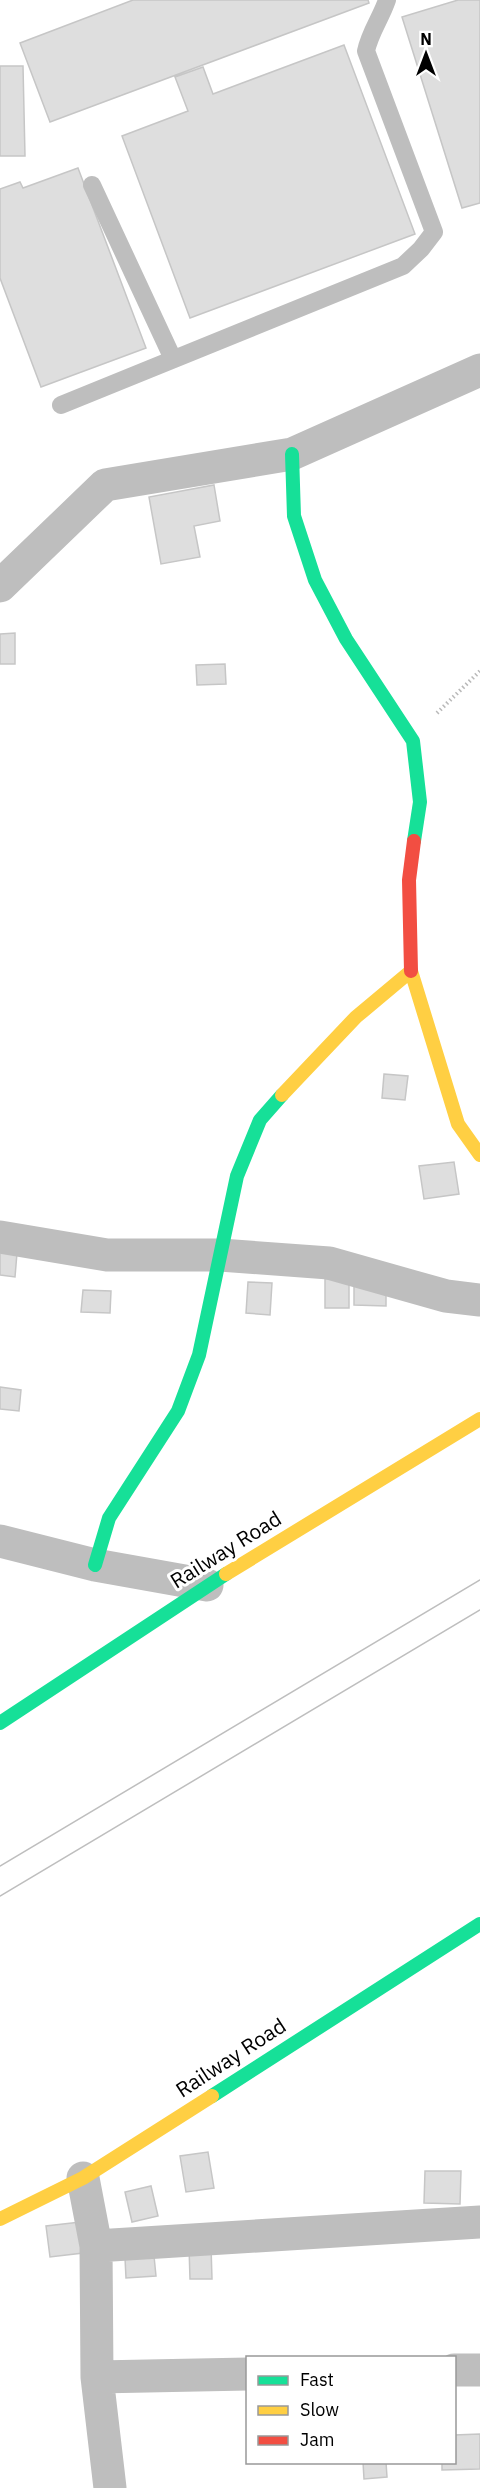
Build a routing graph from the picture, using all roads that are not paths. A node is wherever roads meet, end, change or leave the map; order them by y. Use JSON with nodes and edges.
{"nodes":[{"id":1,"x":387,"y":0,"type":"edge"},
{"id":2,"x":92,"y":186,"type":"dead end"},
{"id":3,"x":173,"y":359,"type":"junction"},
{"id":4,"x":480,"y":370,"type":"edge"},
{"id":5,"x":61,"y":405,"type":"dead end"},
{"id":6,"x":292,"y":454,"type":"junction"},
{"id":7,"x":0,"y":586,"type":"edge"},
{"id":8,"x":411,"y":971,"type":"junction"},
{"id":9,"x":480,"y":1155,"type":"edge"},
{"id":10,"x":0,"y":1237,"type":"edge"},
{"id":11,"x":220,"y":1255,"type":"junction"},
{"id":12,"x":480,"y":1299,"type":"edge"},
{"id":13,"x":480,"y":1419,"type":"edge"},
{"id":14,"x":0,"y":1541,"type":"edge"},
{"id":15,"x":95,"y":1564,"type":"junction"},
{"id":16,"x":207,"y":1585,"type":"junction"},
{"id":17,"x":0,"y":1723,"type":"edge"},
{"id":18,"x":480,"y":1923,"type":"edge"},
{"id":19,"x":83,"y":2178,"type":"junction"},
{"id":20,"x":0,"y":2219,"type":"edge"},
{"id":21,"x":480,"y":2222,"type":"edge"},
{"id":22,"x":96,"y":2246,"type":"junction"},
{"id":23,"x":456,"y":2370,"type":"edge"},
{"id":24,"x":480,"y":2370,"type":"edge"},
{"id":25,"x":246,"y":2374,"type":"edge"},
{"id":26,"x":97,"y":2378,"type":"junction"},
{"id":27,"x":110,"y":2488,"type":"edge"}],
"edges":[{"from":1,"to":3,"type":"lane"},
{"from":2,"to":3,"type":"lane"},
{"from":3,"to":5,"type":"lane"},
{"from":4,"to":6,"type":"street"},
{"from":6,"to":7,"type":"street"},
{"from":6,"to":8,"type":"street"},
{"from":8,"to":9,"type":"street"},
{"from":8,"to":11,"type":"street"},
{"from":10,"to":11,"type":"street"},
{"from":11,"to":12,"type":"street"},
{"from":11,"to":15,"type":"street"},
{"from":13,"to":16,"type":"street","name":"Railway Road"},
{"from":14,"to":15,"type":"street"},
{"from":15,"to":16,"type":"street"},
{"from":16,"to":17,"type":"street","name":"Railway Road"},
{"from":18,"to":19,"type":"street","name":"Railway Road"},
{"from":19,"to":20,"type":"street","name":"Railway Road"},
{"from":19,"to":22,"type":"street"},
{"from":21,"to":22,"type":"street"},
{"from":22,"to":26,"type":"street"},
{"from":23,"to":24,"type":"street"},
{"from":25,"to":26,"type":"street"},
{"from":26,"to":27,"type":"street"}]}
